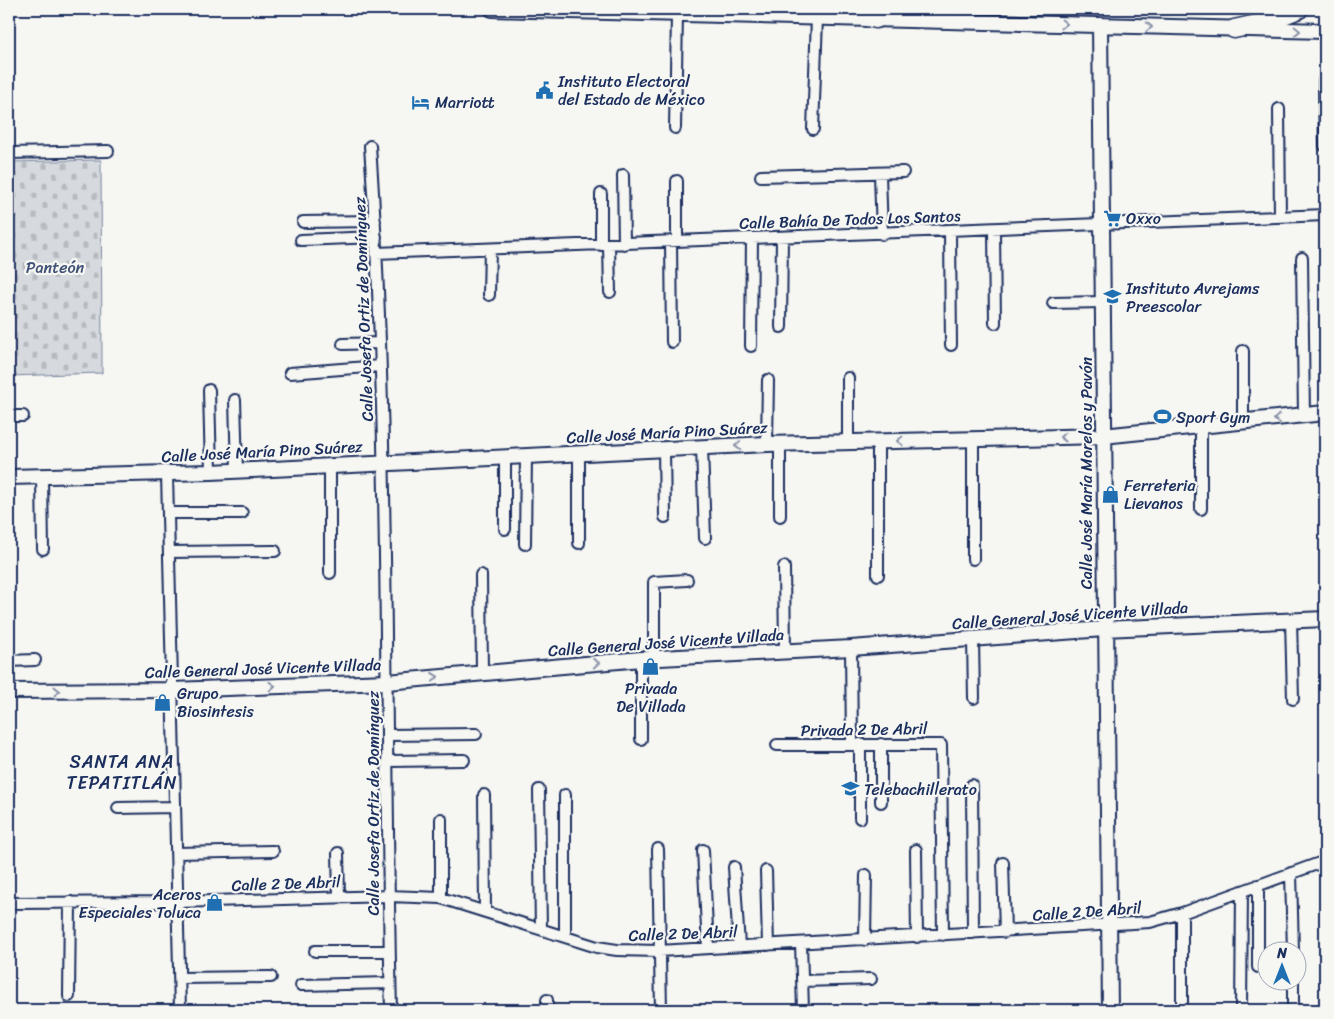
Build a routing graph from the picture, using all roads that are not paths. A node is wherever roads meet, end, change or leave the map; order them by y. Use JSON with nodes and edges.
{"nodes":[{"id":1,"x":492,"y":9,"type":"edge"},
{"id":2,"x":1299,"y":9,"type":"edge"},
{"id":3,"x":677,"y":14,"type":"junction"},
{"id":4,"x":822,"y":14,"type":"edge"},
{"id":5,"x":876,"y":19,"type":"joint"},
{"id":6,"x":1100,"y":25,"type":"junction"},
{"id":7,"x":1234,"y":29,"type":"junction"},
{"id":8,"x":1325,"y":31,"type":"edge"},
{"id":9,"x":1324,"y":80,"type":"dead end"},
{"id":10,"x":1279,"y":109,"type":"dead end"},
{"id":11,"x":675,"y":128,"type":"dead end"},
{"id":12,"x":813,"y":129,"type":"dead end"},
{"id":13,"x":370,"y":146,"type":"dead end"},
{"id":14,"x":1325,"y":146,"type":"edge"},
{"id":15,"x":108,"y":151,"type":"dead end"},
{"id":16,"x":9,"y":152,"type":"edge"},
{"id":17,"x":903,"y":172,"type":"dead end"},
{"id":18,"x":880,"y":174,"type":"junction"},
{"id":19,"x":623,"y":175,"type":"dead end"},
{"id":20,"x":761,"y":176,"type":"dead end"},
{"id":21,"x":677,"y":181,"type":"dead end"},
{"id":22,"x":601,"y":194,"type":"dead end"},
{"id":23,"x":1325,"y":215,"type":"edge"},
{"id":24,"x":1280,"y":217,"type":"junction"},
{"id":25,"x":375,"y":221,"type":"junction"},
{"id":26,"x":303,"y":222,"type":"dead end"},
{"id":27,"x":1102,"y":225,"type":"junction"},
{"id":28,"x":994,"y":229,"type":"junction"},
{"id":29,"x":950,"y":231,"type":"junction"},
{"id":30,"x":882,"y":234,"type":"junction"},
{"id":31,"x":376,"y":237,"type":"junction"},
{"id":32,"x":782,"y":237,"type":"junction"},
{"id":33,"x":752,"y":238,"type":"junction"},
{"id":34,"x":301,"y":240,"type":"dead end"},
{"id":35,"x":674,"y":241,"type":"junction"},
{"id":36,"x":624,"y":244,"type":"junction"},
{"id":37,"x":605,"y":245,"type":"junction"},
{"id":38,"x":490,"y":249,"type":"junction"},
{"id":39,"x":376,"y":253,"type":"junction"},
{"id":40,"x":1302,"y":258,"type":"dead end"},
{"id":41,"x":610,"y":292,"type":"dead end"},
{"id":42,"x":490,"y":295,"type":"dead end"},
{"id":43,"x":1102,"y":302,"type":"junction"},
{"id":44,"x":1053,"y":303,"type":"dead end"},
{"id":45,"x":996,"y":323,"type":"dead end"},
{"id":46,"x":781,"y":327,"type":"dead end"},
{"id":47,"x":672,"y":342,"type":"dead end"},
{"id":48,"x":379,"y":343,"type":"junction"},
{"id":49,"x":343,"y":344,"type":"dead end"},
{"id":50,"x":951,"y":345,"type":"dead end"},
{"id":51,"x":751,"y":346,"type":"dead end"},
{"id":52,"x":1243,"y":351,"type":"dead end"},
{"id":53,"x":380,"y":366,"type":"junction"},
{"id":54,"x":290,"y":373,"type":"dead end"},
{"id":55,"x":848,"y":378,"type":"dead end"},
{"id":56,"x":768,"y":380,"type":"dead end"},
{"id":57,"x":209,"y":390,"type":"dead end"},
{"id":58,"x":236,"y":400,"type":"dead end"},
{"id":59,"x":1325,"y":413,"type":"edge"},
{"id":60,"x":9,"y":416,"type":"edge"},
{"id":61,"x":23,"y":416,"type":"dead end"},
{"id":62,"x":1304,"y":416,"type":"junction"},
{"id":63,"x":1243,"y":423,"type":"junction"},
{"id":64,"x":1201,"y":427,"type":"junction"},
{"id":65,"x":1103,"y":436,"type":"junction"},
{"id":66,"x":973,"y":440,"type":"junction"},
{"id":67,"x":878,"y":442,"type":"junction"},
{"id":68,"x":848,"y":443,"type":"junction"},
{"id":69,"x":773,"y":444,"type":"junction"},
{"id":70,"x":702,"y":447,"type":"junction"},
{"id":71,"x":664,"y":449,"type":"junction"},
{"id":72,"x":579,"y":454,"type":"junction"},
{"id":73,"x":526,"y":456,"type":"junction"},
{"id":74,"x":505,"y":457,"type":"junction"},
{"id":75,"x":384,"y":462,"type":"junction"},
{"id":76,"x":330,"y":465,"type":"junction"},
{"id":77,"x":236,"y":471,"type":"junction"},
{"id":78,"x":211,"y":472,"type":"junction"},
{"id":79,"x":167,"y":474,"type":"junction"},
{"id":80,"x":42,"y":477,"type":"junction"},
{"id":81,"x":9,"y":478,"type":"edge"},
{"id":82,"x":1201,"y":509,"type":"dead end"},
{"id":83,"x":168,"y":513,"type":"junction"},
{"id":84,"x":242,"y":513,"type":"dead end"},
{"id":85,"x":780,"y":516,"type":"dead end"},
{"id":86,"x":665,"y":517,"type":"dead end"},
{"id":87,"x":505,"y":529,"type":"dead end"},
{"id":88,"x":705,"y":538,"type":"dead end"},
{"id":89,"x":579,"y":542,"type":"dead end"},
{"id":90,"x":526,"y":544,"type":"dead end"},
{"id":91,"x":43,"y":549,"type":"dead end"},
{"id":92,"x":275,"y":551,"type":"dead end"},
{"id":93,"x":169,"y":552,"type":"junction"},
{"id":94,"x":973,"y":559,"type":"dead end"},
{"id":95,"x":784,"y":567,"type":"dead end"},
{"id":96,"x":330,"y":572,"type":"dead end"},
{"id":97,"x":481,"y":575,"type":"dead end"},
{"id":98,"x":878,"y":575,"type":"dead end"},
{"id":99,"x":687,"y":580,"type":"dead end"},
{"id":100,"x":1325,"y":619,"type":"edge"},
{"id":101,"x":1291,"y":620,"type":"junction"},
{"id":102,"x":1104,"y":629,"type":"junction"},
{"id":103,"x":973,"y":640,"type":"junction"},
{"id":104,"x":851,"y":648,"type":"junction"},
{"id":105,"x":785,"y":652,"type":"junction"},
{"id":106,"x":648,"y":659,"type":"junction"},
{"id":107,"x":35,"y":660,"type":"dead end"},
{"id":108,"x":9,"y":661,"type":"edge"},
{"id":109,"x":482,"y":672,"type":"junction"},
{"id":110,"x":387,"y":682,"type":"junction"},
{"id":111,"x":172,"y":690,"type":"junction"},
{"id":112,"x":9,"y":691,"type":"edge"},
{"id":113,"x":974,"y":698,"type":"dead end"},
{"id":114,"x":1292,"y":699,"type":"dead end"},
{"id":115,"x":476,"y":734,"type":"dead end"},
{"id":116,"x":388,"y":735,"type":"junction"},
{"id":117,"x":641,"y":740,"type":"dead end"},
{"id":118,"x":856,"y":744,"type":"junction"},
{"id":119,"x":881,"y":744,"type":"junction"},
{"id":120,"x":777,"y":745,"type":"dead end"},
{"id":121,"x":464,"y":760,"type":"dead end"},
{"id":122,"x":389,"y":761,"type":"junction"},
{"id":123,"x":972,"y":785,"type":"dead end"},
{"id":124,"x":539,"y":790,"type":"dead end"},
{"id":125,"x":484,"y":795,"type":"dead end"},
{"id":126,"x":565,"y":795,"type":"dead end"},
{"id":127,"x":881,"y":802,"type":"dead end"},
{"id":128,"x":175,"y":807,"type":"junction"},
{"id":129,"x":118,"y":808,"type":"dead end"},
{"id":130,"x":860,"y":818,"type":"dead end"},
{"id":131,"x":441,"y":819,"type":"dead end"},
{"id":132,"x":658,"y":849,"type":"dead end"},
{"id":133,"x":703,"y":850,"type":"dead end"},
{"id":134,"x":916,"y":850,"type":"dead end"},
{"id":135,"x":273,"y":851,"type":"dead end"},
{"id":136,"x":176,"y":853,"type":"junction"},
{"id":137,"x":338,"y":853,"type":"dead end"},
{"id":138,"x":1325,"y":862,"type":"edge"},
{"id":139,"x":1004,"y":863,"type":"dead end"},
{"id":140,"x":734,"y":867,"type":"dead end"},
{"id":141,"x":766,"y":871,"type":"dead end"},
{"id":142,"x":1292,"y":873,"type":"junction"},
{"id":143,"x":866,"y":875,"type":"dead end"},
{"id":144,"x":1258,"y":885,"type":"junction"},
{"id":145,"x":1242,"y":891,"type":"junction"},
{"id":146,"x":339,"y":896,"type":"junction"},
{"id":147,"x":389,"y":896,"type":"junction"},
{"id":148,"x":441,"y":898,"type":"junction"},
{"id":149,"x":70,"y":902,"type":"junction"},
{"id":150,"x":178,"y":902,"type":"junction"},
{"id":151,"x":9,"y":903,"type":"edge"},
{"id":152,"x":485,"y":910,"type":"junction"},
{"id":153,"x":1182,"y":913,"type":"junction"},
{"id":154,"x":1110,"y":926,"type":"junction"},
{"id":155,"x":541,"y":929,"type":"junction"},
{"id":156,"x":1005,"y":932,"type":"junction"},
{"id":157,"x":973,"y":933,"type":"junction"},
{"id":158,"x":943,"y":935,"type":"junction"},
{"id":159,"x":565,"y":936,"type":"junction"},
{"id":160,"x":917,"y":937,"type":"junction"},
{"id":161,"x":865,"y":940,"type":"junction"},
{"id":162,"x":1258,"y":942,"type":"edge"},
{"id":163,"x":1292,"y":942,"type":"edge"},
{"id":164,"x":801,"y":943,"type":"junction"},
{"id":165,"x":768,"y":944,"type":"junction"},
{"id":166,"x":739,"y":946,"type":"junction"},
{"id":167,"x":708,"y":948,"type":"junction"},
{"id":168,"x":315,"y":951,"type":"dead end"},
{"id":169,"x":390,"y":951,"type":"junction"},
{"id":170,"x":659,"y":951,"type":"junction"},
{"id":171,"x":272,"y":977,"type":"dead end"},
{"id":172,"x":180,"y":978,"type":"junction"},
{"id":173,"x":871,"y":979,"type":"dead end"},
{"id":174,"x":802,"y":981,"type":"junction"},
{"id":175,"x":390,"y":983,"type":"junction"},
{"id":176,"x":301,"y":985,"type":"dead end"},
{"id":177,"x":1293,"y":992,"type":"edge"},
{"id":178,"x":69,"y":996,"type":"dead end"},
{"id":179,"x":180,"y":1010,"type":"edge"},
{"id":180,"x":391,"y":1010,"type":"edge"},
{"id":181,"x":661,"y":1010,"type":"edge"},
{"id":182,"x":803,"y":1010,"type":"edge"},
{"id":183,"x":1110,"y":1010,"type":"edge"},
{"id":184,"x":1182,"y":1010,"type":"edge"},
{"id":185,"x":1242,"y":1010,"type":"edge"},
{"id":186,"x":1293,"y":1010,"type":"edge"}],
"edges":[{"from":1,"to":3,"type":"main road"},
{"from":2,"to":7,"type":"highway"},
{"from":3,"to":4,"type":"main road"},
{"from":3,"to":11,"type":"street"},
{"from":4,"to":5,"type":"highway"},
{"from":4,"to":12,"type":"street"},
{"from":5,"to":6,"type":"main road","one_way":true},
{"from":6,"to":7,"type":"main road","one_way":true},
{"from":6,"to":27,"type":"main road","name":"Calle José María Morelos y Pavón"},
{"from":7,"to":8,"type":"main road","one_way":true},
{"from":9,"to":14,"type":"street"},
{"from":10,"to":24,"type":"street"},
{"from":13,"to":25,"type":"street","name":"Calle Josefa Ortiz de Domínguez"},
{"from":15,"to":16,"type":"street"},
{"from":17,"to":18,"type":"street"},
{"from":18,"to":20,"type":"street"},
{"from":18,"to":30,"type":"street"},
{"from":19,"to":36,"type":"street"},
{"from":21,"to":35,"type":"street"},
{"from":22,"to":37,"type":"street"},
{"from":23,"to":24,"type":"street","name":"Calle Bahía De Todos Los Santos"},
{"from":24,"to":27,"type":"street","name":"Calle Bahía De Todos Los Santos"},
{"from":25,"to":26,"type":"street"},
{"from":25,"to":31,"type":"street","name":"Calle Josefa Ortiz de Domínguez"},
{"from":27,"to":28,"type":"street","name":"Calle Bahía De Todos Los Santos"},
{"from":27,"to":43,"type":"main road","name":"Calle José María Morelos y Pavón"},
{"from":28,"to":29,"type":"street","name":"Calle Bahía De Todos Los Santos"},
{"from":28,"to":45,"type":"street"},
{"from":29,"to":30,"type":"street","name":"Calle Bahía De Todos Los Santos"},
{"from":29,"to":50,"type":"street"},
{"from":30,"to":32,"type":"street","name":"Calle Bahía De Todos Los Santos"},
{"from":31,"to":34,"type":"street"},
{"from":31,"to":39,"type":"street","name":"Calle Josefa Ortiz de Domínguez"},
{"from":32,"to":33,"type":"street","name":"Calle Bahía De Todos Los Santos"},
{"from":32,"to":46,"type":"street"},
{"from":33,"to":35,"type":"street","name":"Calle Bahía De Todos Los Santos"},
{"from":33,"to":51,"type":"street"},
{"from":35,"to":36,"type":"street","name":"Calle Bahía De Todos Los Santos"},
{"from":35,"to":47,"type":"street"},
{"from":36,"to":37,"type":"street","name":"Calle Bahía De Todos Los Santos"},
{"from":37,"to":38,"type":"street","name":"Calle Bahía De Todos Los Santos"},
{"from":37,"to":41,"type":"street"},
{"from":38,"to":39,"type":"street","name":"Calle Bahía De Todos Los Santos"},
{"from":38,"to":42,"type":"street"},
{"from":39,"to":48,"type":"street","name":"Calle Josefa Ortiz de Domínguez"},
{"from":40,"to":62,"type":"street"},
{"from":43,"to":44,"type":"street"},
{"from":43,"to":65,"type":"main road","name":"Calle José María Morelos y Pavón"},
{"from":48,"to":49,"type":"street"},
{"from":48,"to":53,"type":"street","name":"Calle Josefa Ortiz de Domínguez"},
{"from":52,"to":63,"type":"street"},
{"from":53,"to":54,"type":"street"},
{"from":53,"to":75,"type":"street","name":"Calle Josefa Ortiz de Domínguez"},
{"from":55,"to":68,"type":"street"},
{"from":56,"to":69,"type":"street"},
{"from":57,"to":78,"type":"street"},
{"from":58,"to":77,"type":"street"},
{"from":59,"to":62,"type":"main road","name":"Calle José María Pino Suárez"},
{"from":60,"to":61,"type":"street"},
{"from":62,"to":63,"type":"main road","name":"Calle José María Pino Suárez","one_way":true},
{"from":63,"to":64,"type":"main road","name":"Calle José María Pino Suárez"},
{"from":64,"to":65,"type":"main road","name":"Calle José María Pino Suárez"},
{"from":64,"to":82,"type":"street"},
{"from":65,"to":66,"type":"main road","name":"Calle José María Pino Suárez","one_way":true},
{"from":65,"to":102,"type":"main road","name":"Calle José María Morelos y Pavón"},
{"from":66,"to":67,"type":"main road","name":"Calle José María Pino Suárez","one_way":true},
{"from":66,"to":94,"type":"street"},
{"from":67,"to":68,"type":"main road","name":"Calle José María Pino Suárez"},
{"from":67,"to":98,"type":"street"},
{"from":68,"to":69,"type":"main road","name":"Calle José María Pino Suárez"},
{"from":69,"to":70,"type":"main road","name":"Calle José María Pino Suárez","one_way":true},
{"from":69,"to":85,"type":"street"},
{"from":70,"to":71,"type":"main road","name":"Calle José María Pino Suárez"},
{"from":70,"to":88,"type":"street"},
{"from":71,"to":72,"type":"main road","name":"Calle José María Pino Suárez"},
{"from":71,"to":86,"type":"street"},
{"from":72,"to":73,"type":"main road","name":"Calle José María Pino Suárez"},
{"from":72,"to":89,"type":"street"},
{"from":73,"to":74,"type":"main road","name":"Calle José María Pino Suárez"},
{"from":73,"to":90,"type":"street"},
{"from":74,"to":75,"type":"main road","name":"Calle José María Pino Suárez"},
{"from":74,"to":87,"type":"street"},
{"from":75,"to":76,"type":"main road","name":"Calle José María Pino Suárez"},
{"from":75,"to":110,"type":"street","name":"Calle Josefa Ortiz de Domínguez"},
{"from":76,"to":77,"type":"main road","name":"Calle José María Pino Suárez"},
{"from":76,"to":96,"type":"street"},
{"from":77,"to":78,"type":"main road","name":"Calle José María Pino Suárez"},
{"from":78,"to":79,"type":"main road","name":"Calle José María Pino Suárez"},
{"from":79,"to":80,"type":"main road","name":"Calle José María Pino Suárez"},
{"from":79,"to":83,"type":"street"},
{"from":80,"to":81,"type":"main road","name":"Calle José María Pino Suárez"},
{"from":80,"to":91,"type":"street"},
{"from":83,"to":84,"type":"street"},
{"from":83,"to":93,"type":"street"},
{"from":92,"to":93,"type":"street"},
{"from":93,"to":111,"type":"street"},
{"from":95,"to":105,"type":"street"},
{"from":97,"to":109,"type":"street"},
{"from":99,"to":106,"type":"street"},
{"from":100,"to":101,"type":"main road","name":"Calle General José Vicente Villada"},
{"from":101,"to":102,"type":"main road","name":"Calle General José Vicente Villada"},
{"from":101,"to":114,"type":"street"},
{"from":102,"to":103,"type":"main road","name":"Calle General José Vicente Villada"},
{"from":102,"to":154,"type":"main road","name":"Calle José María Morelos y Pavón"},
{"from":103,"to":104,"type":"main road","name":"Calle General José Vicente Villada"},
{"from":103,"to":113,"type":"street"},
{"from":104,"to":105,"type":"main road","name":"Calle General José Vicente Villada"},
{"from":104,"to":118,"type":"street"},
{"from":105,"to":106,"type":"main road","name":"Calle General José Vicente Villada"},
{"from":109,"to":106,"type":"main road","name":"Calle General José Vicente Villada","one_way":true},
{"from":106,"to":117,"type":"street"},
{"from":107,"to":108,"type":"street"},
{"from":110,"to":109,"type":"main road","name":"Calle General José Vicente Villada","one_way":true},
{"from":111,"to":110,"type":"main road","name":"Calle General José Vicente Villada","one_way":true},
{"from":110,"to":116,"type":"street","name":"Calle Josefa Ortiz de Domínguez"},
{"from":112,"to":111,"type":"main road","name":"Calle General José Vicente Villada","one_way":true},
{"from":111,"to":128,"type":"street"},
{"from":115,"to":116,"type":"street"},
{"from":116,"to":122,"type":"street","name":"Calle Josefa Ortiz de Domínguez"},
{"from":118,"to":119,"type":"street","name":"Privada 2 De Abril"},
{"from":118,"to":120,"type":"street","name":"Privada 2 De Abril"},
{"from":118,"to":130,"type":"street"},
{"from":119,"to":127,"type":"street"},
{"from":119,"to":158,"type":"street","name":"Privada 2 De Abril"},
{"from":121,"to":122,"type":"street"},
{"from":122,"to":147,"type":"street","name":"Calle Josefa Ortiz de Domínguez"},
{"from":123,"to":157,"type":"street"},
{"from":124,"to":155,"type":"street"},
{"from":125,"to":152,"type":"street"},
{"from":126,"to":159,"type":"street"},
{"from":128,"to":129,"type":"street"},
{"from":128,"to":136,"type":"street"},
{"from":131,"to":148,"type":"street"},
{"from":132,"to":170,"type":"street"},
{"from":133,"to":167,"type":"street"},
{"from":134,"to":160,"type":"street"},
{"from":135,"to":136,"type":"street"},
{"from":136,"to":150,"type":"street"},
{"from":137,"to":146,"type":"street"},
{"from":138,"to":142,"type":"street","name":"Calle 2 De Abril"},
{"from":139,"to":156,"type":"street"},
{"from":140,"to":166,"type":"street"},
{"from":141,"to":165,"type":"street"},
{"from":142,"to":144,"type":"street","name":"Calle 2 De Abril"},
{"from":142,"to":163,"type":"street"},
{"from":143,"to":161,"type":"street"},
{"from":144,"to":145,"type":"street","name":"Calle 2 De Abril"},
{"from":144,"to":162,"type":"street"},
{"from":145,"to":153,"type":"street","name":"Calle 2 De Abril"},
{"from":145,"to":185,"type":"street"},
{"from":146,"to":147,"type":"street","name":"Calle 2 De Abril"},
{"from":146,"to":150,"type":"street","name":"Calle 2 De Abril"},
{"from":147,"to":148,"type":"street","name":"Calle 2 De Abril"},
{"from":147,"to":169,"type":"street","name":"Calle Josefa Ortiz de Domínguez"},
{"from":148,"to":152,"type":"street","name":"Calle 2 De Abril"},
{"from":149,"to":150,"type":"street","name":"Calle 2 De Abril"},
{"from":149,"to":151,"type":"street","name":"Calle 2 De Abril"},
{"from":149,"to":178,"type":"street"},
{"from":150,"to":172,"type":"street"},
{"from":152,"to":155,"type":"street","name":"Calle 2 De Abril"},
{"from":153,"to":154,"type":"street","name":"Calle 2 De Abril"},
{"from":153,"to":184,"type":"street"},
{"from":154,"to":156,"type":"street","name":"Calle 2 De Abril"},
{"from":154,"to":183,"type":"main road","name":"Calle José María Morelos y Pavón"},
{"from":155,"to":159,"type":"street","name":"Calle 2 De Abril"},
{"from":156,"to":157,"type":"street","name":"Calle 2 De Abril"},
{"from":157,"to":158,"type":"street","name":"Calle 2 De Abril"},
{"from":158,"to":160,"type":"street","name":"Calle 2 De Abril"},
{"from":159,"to":170,"type":"street","name":"Calle 2 De Abril"},
{"from":160,"to":161,"type":"street","name":"Calle 2 De Abril"},
{"from":161,"to":164,"type":"street","name":"Calle 2 De Abril"},
{"from":164,"to":165,"type":"street","name":"Calle 2 De Abril"},
{"from":164,"to":174,"type":"street"},
{"from":165,"to":166,"type":"street","name":"Calle 2 De Abril"},
{"from":166,"to":167,"type":"street","name":"Calle 2 De Abril"},
{"from":167,"to":170,"type":"street","name":"Calle 2 De Abril"},
{"from":168,"to":169,"type":"street"},
{"from":169,"to":175,"type":"street","name":"Calle Josefa Ortiz de Domínguez"},
{"from":170,"to":181,"type":"street"},
{"from":171,"to":172,"type":"street"},
{"from":172,"to":179,"type":"street"},
{"from":173,"to":174,"type":"street"},
{"from":174,"to":182,"type":"street"},
{"from":175,"to":176,"type":"street"},
{"from":175,"to":180,"type":"street","name":"Calle Josefa Ortiz de Domínguez"},
{"from":177,"to":186,"type":"street"}]}
